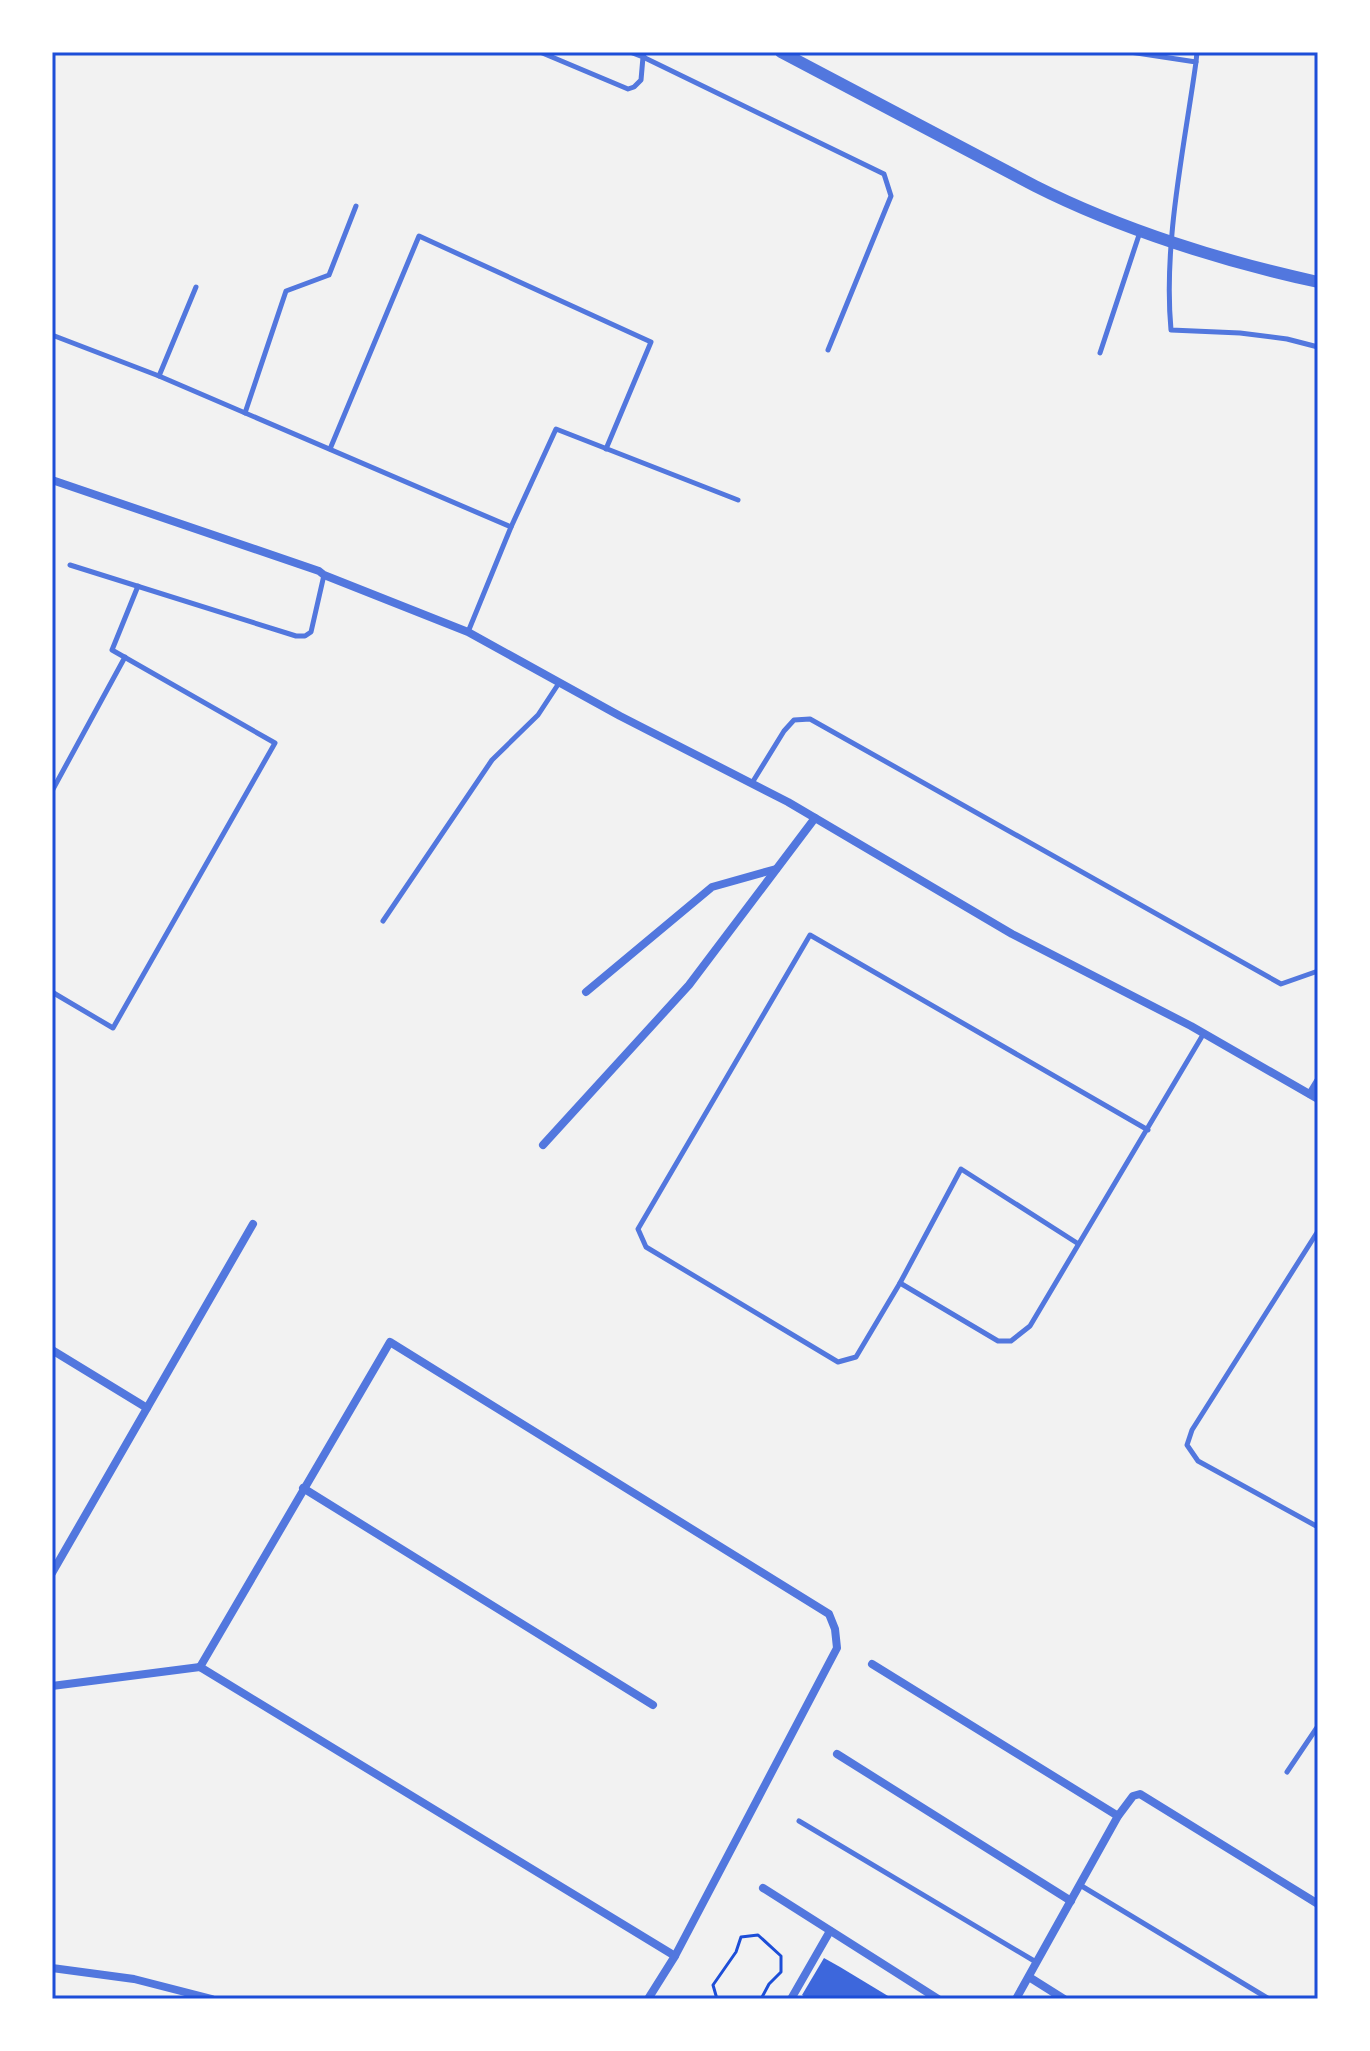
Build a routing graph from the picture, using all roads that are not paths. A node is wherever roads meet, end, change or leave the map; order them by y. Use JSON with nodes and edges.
{"nodes":[{"id":1,"x":540,"y":52,"type":"edge"},
{"id":2,"x":630,"y":52,"type":"edge"},
{"id":3,"x":781,"y":52,"type":"edge"},
{"id":4,"x":1130,"y":52,"type":"edge"},
{"id":5,"x":1197,"y":52,"type":"edge"},
{"id":6,"x":644,"y":55,"type":"edge"},
{"id":7,"x":1196,"y":62,"type":"junction"},
{"id":8,"x":356,"y":206,"type":"dead end"},
{"id":9,"x":1141,"y":230,"type":"junction"},
{"id":10,"x":1172,"y":240,"type":"junction"},
{"id":11,"x":1318,"y":282,"type":"edge"},
{"id":12,"x":196,"y":287,"type":"dead end"},
{"id":13,"x":52,"y":335,"type":"edge"},
{"id":14,"x":1318,"y":347,"type":"edge"},
{"id":15,"x":828,"y":350,"type":"dead end"},
{"id":16,"x":1100,"y":353,"type":"dead end"},
{"id":17,"x":159,"y":376,"type":"junction"},
{"id":18,"x":245,"y":413,"type":"junction"},
{"id":19,"x":330,"y":449,"type":"junction"},
{"id":20,"x":606,"y":449,"type":"junction"},
{"id":21,"x":52,"y":480,"type":"edge"},
{"id":22,"x":738,"y":500,"type":"dead end"},
{"id":23,"x":511,"y":527,"type":"junction"},
{"id":24,"x":70,"y":565,"type":"dead end"},
{"id":25,"x":324,"y":575,"type":"junction"},
{"id":26,"x":138,"y":586,"type":"junction"},
{"id":27,"x":468,"y":632,"type":"junction"},
{"id":28,"x":125,"y":657,"type":"junction"},
{"id":29,"x":559,"y":683,"type":"junction"},
{"id":30,"x":752,"y":784,"type":"junction"},
{"id":31,"x":52,"y":791,"type":"edge"},
{"id":32,"x":815,"y":818,"type":"junction"},
{"id":33,"x":776,"y":869,"type":"junction"},
{"id":34,"x":383,"y":921,"type":"dead end"},
{"id":35,"x":1318,"y":971,"type":"edge"},
{"id":36,"x":52,"y":992,"type":"edge"},
{"id":37,"x":586,"y":992,"type":"dead end"},
{"id":38,"x":1204,"y":1033,"type":"junction"},
{"id":39,"x":1318,"y":1081,"type":"edge"},
{"id":40,"x":1314,"y":1097,"type":"edge"},
{"id":41,"x":1148,"y":1130,"type":"junction"},
{"id":42,"x":543,"y":1145,"type":"dead end"},
{"id":43,"x":253,"y":1224,"type":"dead end"},
{"id":44,"x":1318,"y":1231,"type":"edge"},
{"id":45,"x":1077,"y":1243,"type":"junction"},
{"id":46,"x":900,"y":1283,"type":"junction"},
{"id":47,"x":52,"y":1350,"type":"edge"},
{"id":48,"x":147,"y":1408,"type":"junction"},
{"id":49,"x":303,"y":1488,"type":"junction"},
{"id":50,"x":1318,"y":1527,"type":"edge"},
{"id":51,"x":52,"y":1573,"type":"edge"},
{"id":52,"x":872,"y":1664,"type":"dead end"},
{"id":53,"x":200,"y":1667,"type":"junction"},
{"id":54,"x":52,"y":1686,"type":"edge"},
{"id":55,"x":653,"y":1705,"type":"dead end"},
{"id":56,"x":1318,"y":1726,"type":"edge"},
{"id":57,"x":837,"y":1754,"type":"dead end"},
{"id":58,"x":1287,"y":1772,"type":"dead end"},
{"id":59,"x":1118,"y":1816,"type":"junction"},
{"id":60,"x":799,"y":1821,"type":"dead end"},
{"id":61,"x":1080,"y":1885,"type":"junction"},
{"id":62,"x":763,"y":1888,"type":"dead end"},
{"id":63,"x":1071,"y":1901,"type":"junction"},
{"id":64,"x":1318,"y":1904,"type":"edge"},
{"id":65,"x":830,"y":1931,"type":"junction"},
{"id":66,"x":675,"y":1956,"type":"junction"},
{"id":67,"x":1037,"y":1962,"type":"junction"},
{"id":68,"x":52,"y":1968,"type":"edge"},
{"id":69,"x":1029,"y":1977,"type":"junction"},
{"id":70,"x":793,"y":1998,"type":"edge"},
{"id":71,"x":212,"y":1999,"type":"edge"},
{"id":72,"x":648,"y":1999,"type":"edge"},
{"id":73,"x":938,"y":1999,"type":"edge"},
{"id":74,"x":1016,"y":1999,"type":"edge"},
{"id":75,"x":1064,"y":1999,"type":"edge"},
{"id":76,"x":1269,"y":1999,"type":"edge"}],
"edges":[{"from":1,"to":6,"type":"lane"},
{"from":2,"to":6,"type":"lane"},
{"from":3,"to":9,"type":"street"},
{"from":4,"to":7,"type":"lane"},
{"from":5,"to":7,"type":"lane"},
{"from":6,"to":15,"type":"lane"},
{"from":7,"to":10,"type":"lane"},
{"from":8,"to":18,"type":"lane"},
{"from":9,"to":10,"type":"street"},
{"from":9,"to":16,"type":"lane"},
{"from":10,"to":11,"type":"street"},
{"from":10,"to":14,"type":"lane"},
{"from":12,"to":17,"type":"lane"},
{"from":13,"to":17,"type":"lane"},
{"from":17,"to":18,"type":"lane"},
{"from":18,"to":19,"type":"lane"},
{"from":19,"to":20,"type":"lane"},
{"from":19,"to":23,"type":"lane"},
{"from":20,"to":22,"type":"lane"},
{"from":20,"to":23,"type":"lane"},
{"from":21,"to":25,"type":"street"},
{"from":23,"to":27,"type":"lane"},
{"from":24,"to":26,"type":"lane"},
{"from":25,"to":26,"type":"lane"},
{"from":25,"to":27,"type":"street"},
{"from":26,"to":28,"type":"lane"},
{"from":27,"to":29,"type":"street"},
{"from":28,"to":31,"type":"lane"},
{"from":28,"to":36,"type":"lane"},
{"from":29,"to":30,"type":"street"},
{"from":29,"to":34,"type":"lane"},
{"from":30,"to":32,"type":"street"},
{"from":30,"to":35,"type":"lane"},
{"from":32,"to":33,"type":"street"},
{"from":32,"to":38,"type":"street"},
{"from":33,"to":37,"type":"street"},
{"from":33,"to":42,"type":"street"},
{"from":38,"to":40,"type":"street"},
{"from":38,"to":41,"type":"lane"},
{"from":39,"to":40,"type":"street"},
{"from":41,"to":45,"type":"lane"},
{"from":41,"to":46,"type":"lane"},
{"from":43,"to":48,"type":"street"},
{"from":44,"to":50,"type":"lane"},
{"from":45,"to":46,"type":"lane"},
{"from":45,"to":46,"type":"lane"},
{"from":47,"to":48,"type":"street"},
{"from":48,"to":51,"type":"street"},
{"from":49,"to":53,"type":"street"},
{"from":49,"to":55,"type":"street"},
{"from":49,"to":66,"type":"street"},
{"from":52,"to":59,"type":"street"},
{"from":53,"to":54,"type":"street"},
{"from":53,"to":66,"type":"street"},
{"from":56,"to":58,"type":"lane"},
{"from":57,"to":63,"type":"street"},
{"from":59,"to":61,"type":"street"},
{"from":59,"to":64,"type":"street"},
{"from":60,"to":67,"type":"lane"},
{"from":61,"to":63,"type":"street"},
{"from":61,"to":76,"type":"lane"},
{"from":62,"to":65,"type":"street"},
{"from":63,"to":67,"type":"street"},
{"from":65,"to":70,"type":"street"},
{"from":65,"to":73,"type":"street"},
{"from":66,"to":72,"type":"street"},
{"from":67,"to":69,"type":"street"},
{"from":68,"to":71,"type":"street"},
{"from":69,"to":74,"type":"street"},
{"from":69,"to":75,"type":"street"}]}
